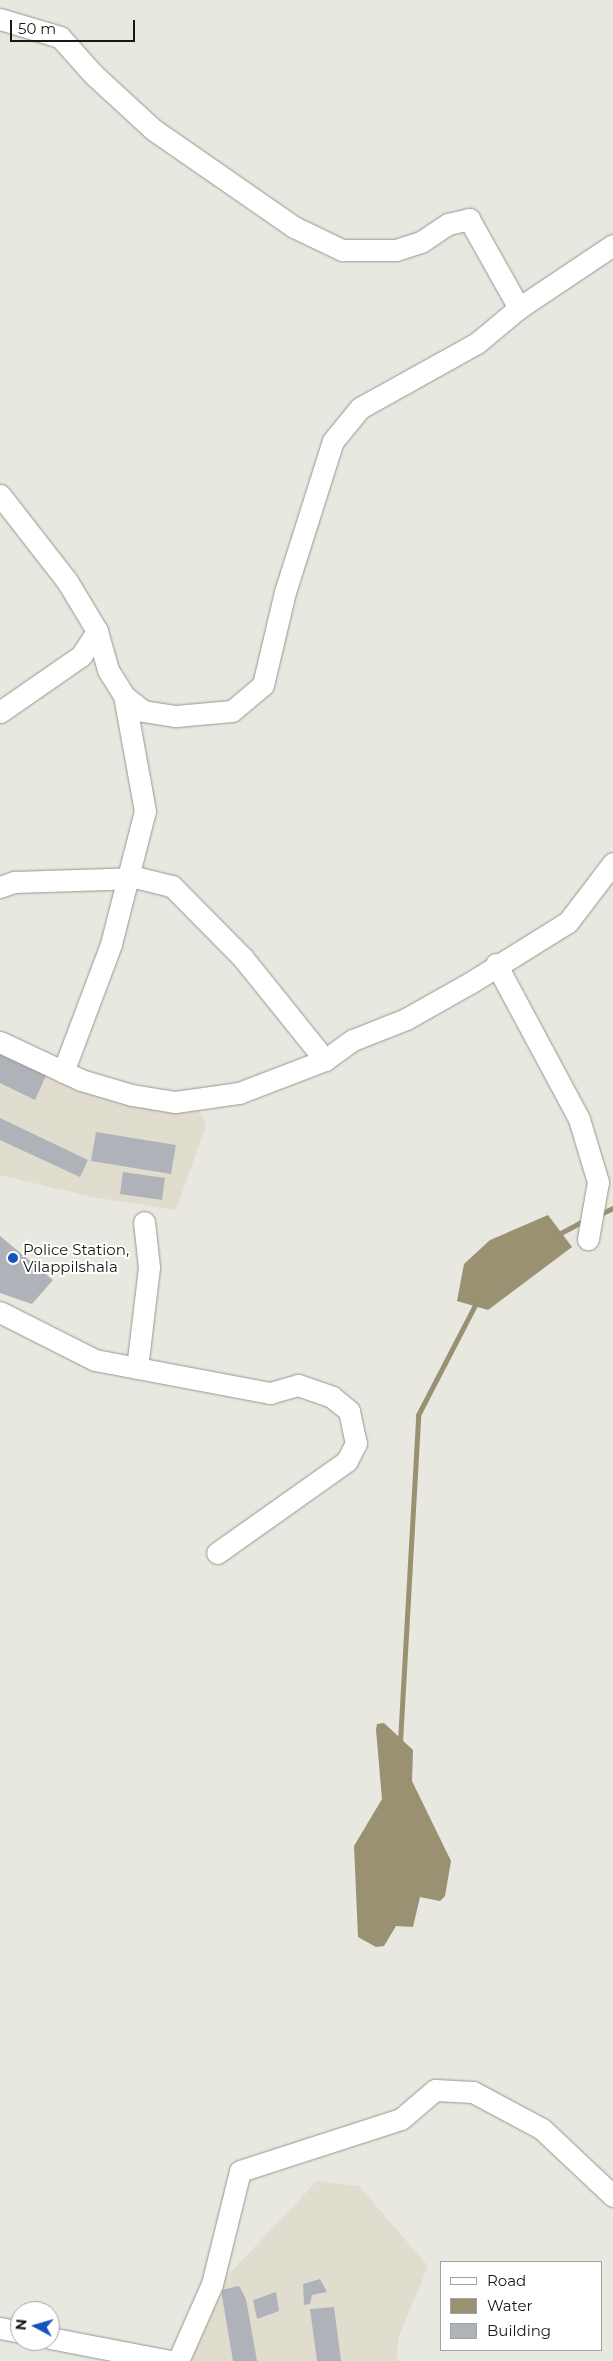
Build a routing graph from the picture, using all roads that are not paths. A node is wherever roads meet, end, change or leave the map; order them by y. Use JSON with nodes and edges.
{"nodes":[{"id":1,"x":0,"y":19,"type":"edge"},
{"id":2,"x":613,"y":245,"type":"edge"},
{"id":3,"x":519,"y":308,"type":"junction"},
{"id":4,"x":0,"y":495,"type":"edge"},
{"id":5,"x":97,"y":631,"type":"junction"},
{"id":6,"x":124,"y":696,"type":"junction"},
{"id":7,"x":0,"y":712,"type":"edge"},
{"id":8,"x":613,"y":863,"type":"edge"},
{"id":9,"x":124,"y":878,"type":"junction"},
{"id":10,"x":0,"y":887,"type":"edge"},
{"id":11,"x":496,"y":964,"type":"junction"},
{"id":12,"x":0,"y":1042,"type":"edge"},
{"id":13,"x":325,"y":1060,"type":"junction"},
{"id":14,"x":63,"y":1072,"type":"junction"},
{"id":15,"x":144,"y":1222,"type":"dead end"},
{"id":16,"x":588,"y":1239,"type":"dead end"},
{"id":17,"x":0,"y":1312,"type":"edge"},
{"id":18,"x":137,"y":1368,"type":"junction"},
{"id":19,"x":217,"y":1553,"type":"dead end"},
{"id":20,"x":613,"y":2196,"type":"edge"},
{"id":21,"x":60,"y":2340,"type":"edge"},
{"id":22,"x":169,"y":2361,"type":"edge"},
{"id":23,"x":178,"y":2361,"type":"edge"}],
"edges":[{"from":1,"to":3,"type":"street"},
{"from":2,"to":3,"type":"street"},
{"from":3,"to":6,"type":"street"},
{"from":4,"to":5,"type":"street"},
{"from":5,"to":6,"type":"street"},
{"from":5,"to":7,"type":"street"},
{"from":6,"to":9,"type":"street"},
{"from":8,"to":11,"type":"street"},
{"from":9,"to":10,"type":"street"},
{"from":9,"to":13,"type":"street"},
{"from":9,"to":14,"type":"street"},
{"from":11,"to":13,"type":"street"},
{"from":11,"to":16,"type":"street"},
{"from":12,"to":14,"type":"street"},
{"from":13,"to":14,"type":"street"},
{"from":15,"to":18,"type":"street"},
{"from":17,"to":18,"type":"street"},
{"from":18,"to":19,"type":"street"},
{"from":20,"to":23,"type":"street"},
{"from":21,"to":22,"type":"street"}]}
